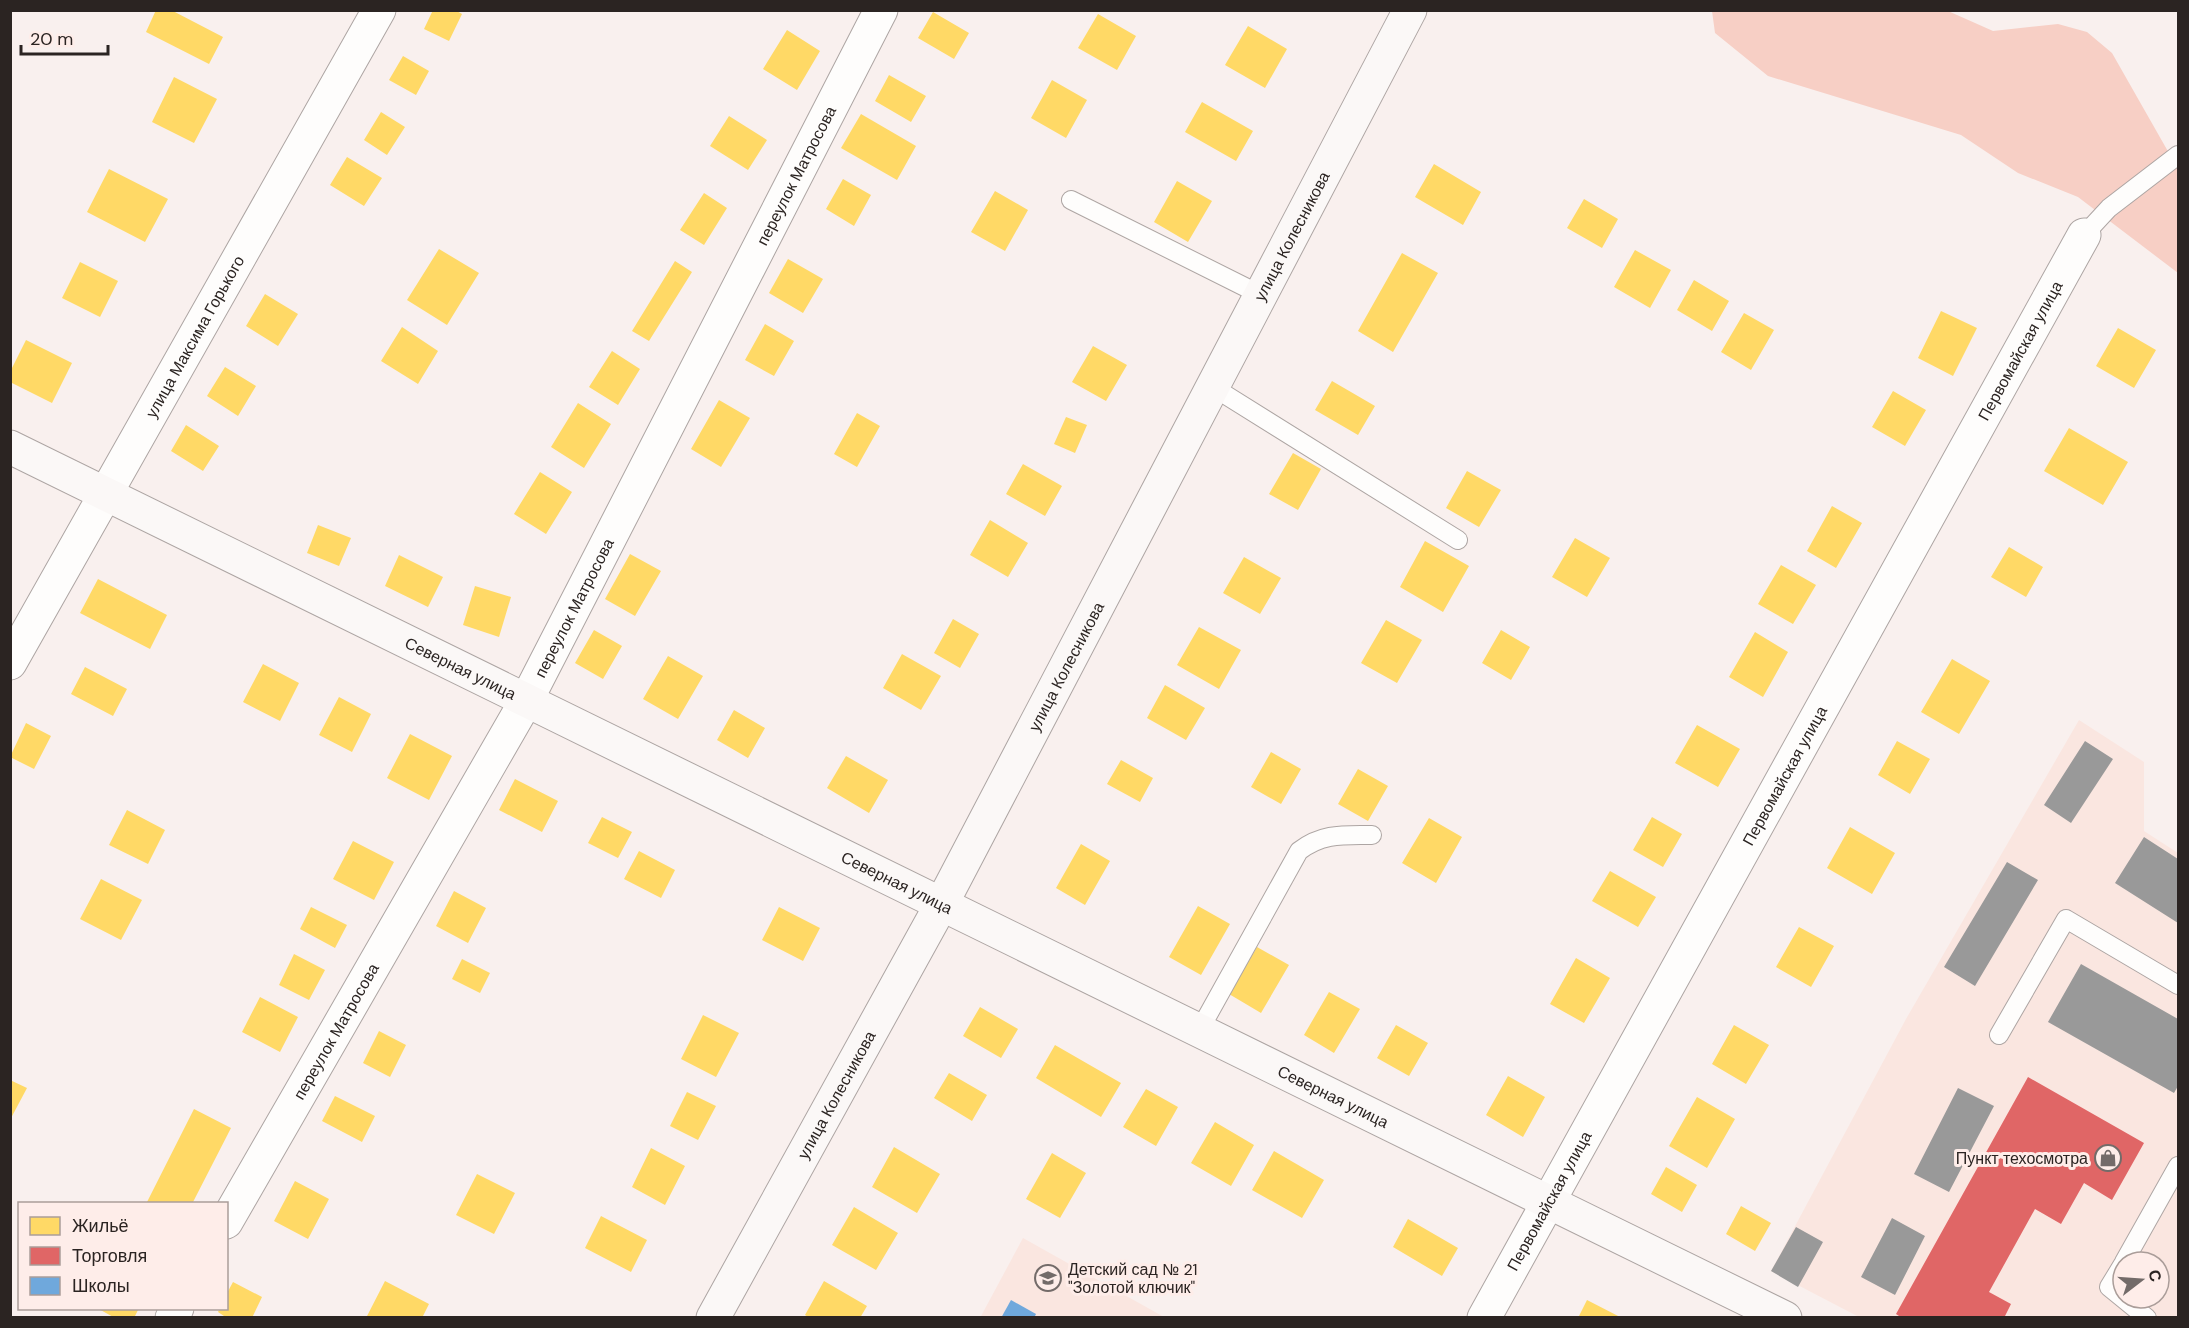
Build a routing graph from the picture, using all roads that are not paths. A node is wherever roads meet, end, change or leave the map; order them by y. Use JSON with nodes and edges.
{"nodes":[{"id":1,"x":379,"y":10,"type":"edge"},
{"id":2,"x":881,"y":10,"type":"edge"},
{"id":3,"x":1410,"y":10,"type":"edge"},
{"id":4,"x":2178,"y":155,"type":"edge"},
{"id":5,"x":1071,"y":200,"type":"dead end"},
{"id":6,"x":2084,"y":235,"type":"joint"},
{"id":7,"x":1261,"y":295,"type":"junction"},
{"id":8,"x":1213,"y":387,"type":"junction"},
{"id":9,"x":10,"y":447,"type":"edge"},
{"id":10,"x":107,"y":495,"type":"junction"},
{"id":11,"x":1458,"y":540,"type":"dead end"},
{"id":12,"x":10,"y":663,"type":"edge"},
{"id":13,"x":526,"y":701,"type":"junction"},
{"id":14,"x":1372,"y":835,"type":"dead end"},
{"id":15,"x":941,"y":905,"type":"junction"},
{"id":16,"x":2178,"y":985,"type":"edge"},
{"id":17,"x":1199,"y":1030,"type":"junction"},
{"id":18,"x":1999,"y":1035,"type":"dead end"},
{"id":19,"x":2178,"y":1166,"type":"edge"},
{"id":20,"x":1548,"y":1202,"type":"junction"},
{"id":21,"x":228,"y":1219,"type":"edge"},
{"id":22,"x":2130,"y":1250,"type":"edge"},
{"id":23,"x":713,"y":1317,"type":"edge"},
{"id":24,"x":1484,"y":1317,"type":"edge"},
{"id":25,"x":1785,"y":1317,"type":"edge"}],
"edges":[{"from":1,"to":10,"type":"street","name":"улица Максима Горького"},
{"from":2,"to":13,"type":"street","name":"переулок Матросова"},
{"from":3,"to":7,"type":"street","name":"улица Колесникова"},
{"from":4,"to":6,"type":"lane"},
{"from":5,"to":7,"type":"lane"},
{"from":6,"to":20,"type":"street","name":"Первомайская улица"},
{"from":7,"to":8,"type":"street","name":"улица Колесникова"},
{"from":8,"to":11,"type":"lane"},
{"from":8,"to":15,"type":"street","name":"улица Колесникова"},
{"from":9,"to":10,"type":"street","name":"Северная улица"},
{"from":10,"to":12,"type":"street","name":"улица Максима Горького"},
{"from":10,"to":13,"type":"street","name":"Северная улица"},
{"from":13,"to":15,"type":"street","name":"Северная улица"},
{"from":13,"to":21,"type":"street","name":"переулок Матросова"},
{"from":14,"to":17,"type":"lane"},
{"from":15,"to":17,"type":"street","name":"Северная улица"},
{"from":15,"to":23,"type":"street","name":"улица Колесникова"},
{"from":16,"to":18,"type":"lane"},
{"from":17,"to":20,"type":"street","name":"Северная улица"},
{"from":19,"to":22,"type":"lane"},
{"from":20,"to":24,"type":"street","name":"Первомайская улица"},
{"from":20,"to":25,"type":"street","name":"Северная улица"}]}
